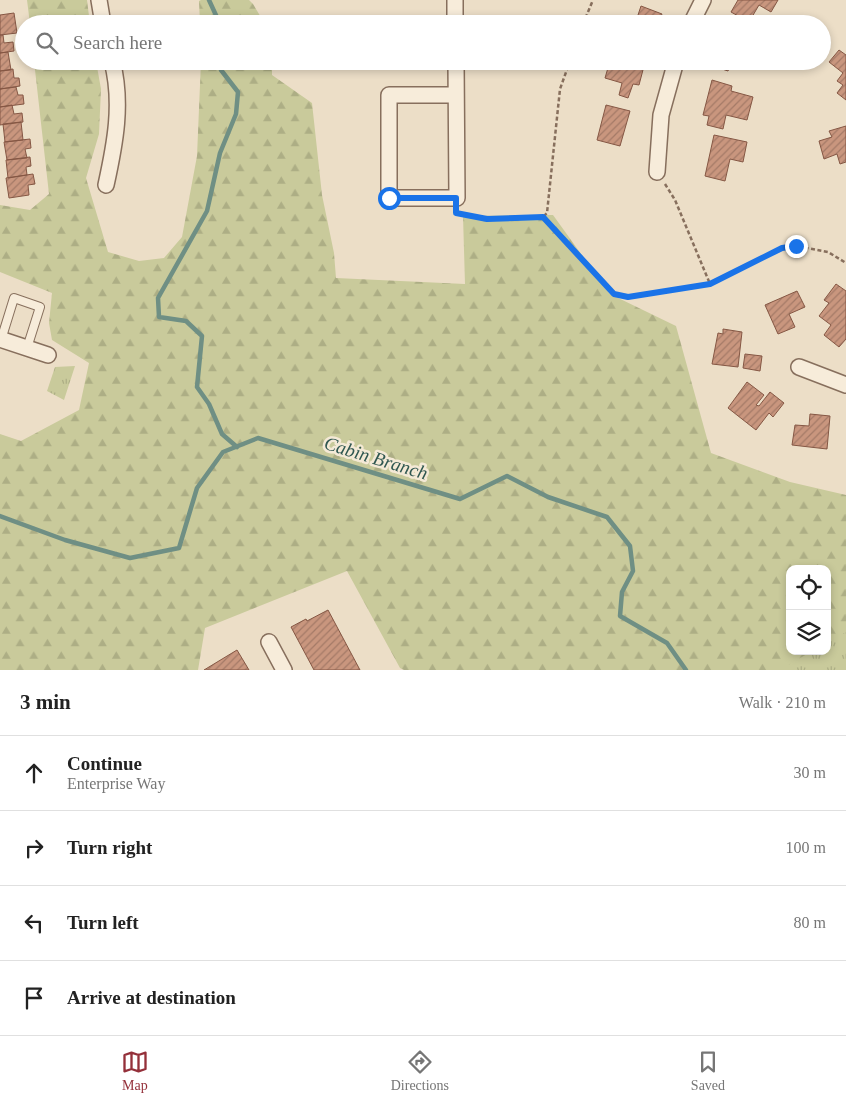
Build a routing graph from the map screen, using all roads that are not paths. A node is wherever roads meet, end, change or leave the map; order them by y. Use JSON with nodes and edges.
{"nodes":[{"id":1,"x":99,"y":0,"type":"edge"},
{"id":2,"x":454,"y":0,"type":"edge"},
{"id":3,"x":703,"y":0,"type":"edge"},
{"id":4,"x":102,"y":15,"type":"edge"},
{"id":5,"x":455,"y":15,"type":"edge"},
{"id":6,"x":696,"y":15,"type":"edge"},
{"id":7,"x":113,"y":70,"type":"edge"},
{"id":8,"x":456,"y":70,"type":"edge"},
{"id":9,"x":674,"y":70,"type":"edge"},
{"id":10,"x":456,"y":95,"type":"junction"},
{"id":11,"x":657,"y":172,"type":"road end"},
{"id":12,"x":106,"y":186,"type":"dead end"},
{"id":13,"x":0,"y":339,"type":"edge"},
{"id":14,"x":27,"y":348,"type":"junction"},
{"id":15,"x":48,"y":355,"type":"dead end"},
{"id":16,"x":799,"y":367,"type":"dead end"},
{"id":17,"x":846,"y":386,"type":"edge"},
{"id":18,"x":269,"y":642,"type":"dead end"},
{"id":19,"x":284,"y":670,"type":"edge"}],
"edges":[{"from":1,"to":4,"type":"street"},
{"from":2,"to":5,"type":"street"},
{"from":3,"to":6,"type":"street"},
{"from":7,"to":12,"type":"street"},
{"from":8,"to":10,"type":"street"},
{"from":9,"to":11,"type":"street"},
{"from":10,"to":10,"type":"street"},
{"from":13,"to":14,"type":"street"},
{"from":13,"to":14,"type":"lane"},
{"from":14,"to":15,"type":"street"},
{"from":16,"to":17,"type":"street"},
{"from":18,"to":19,"type":"street"}]}
